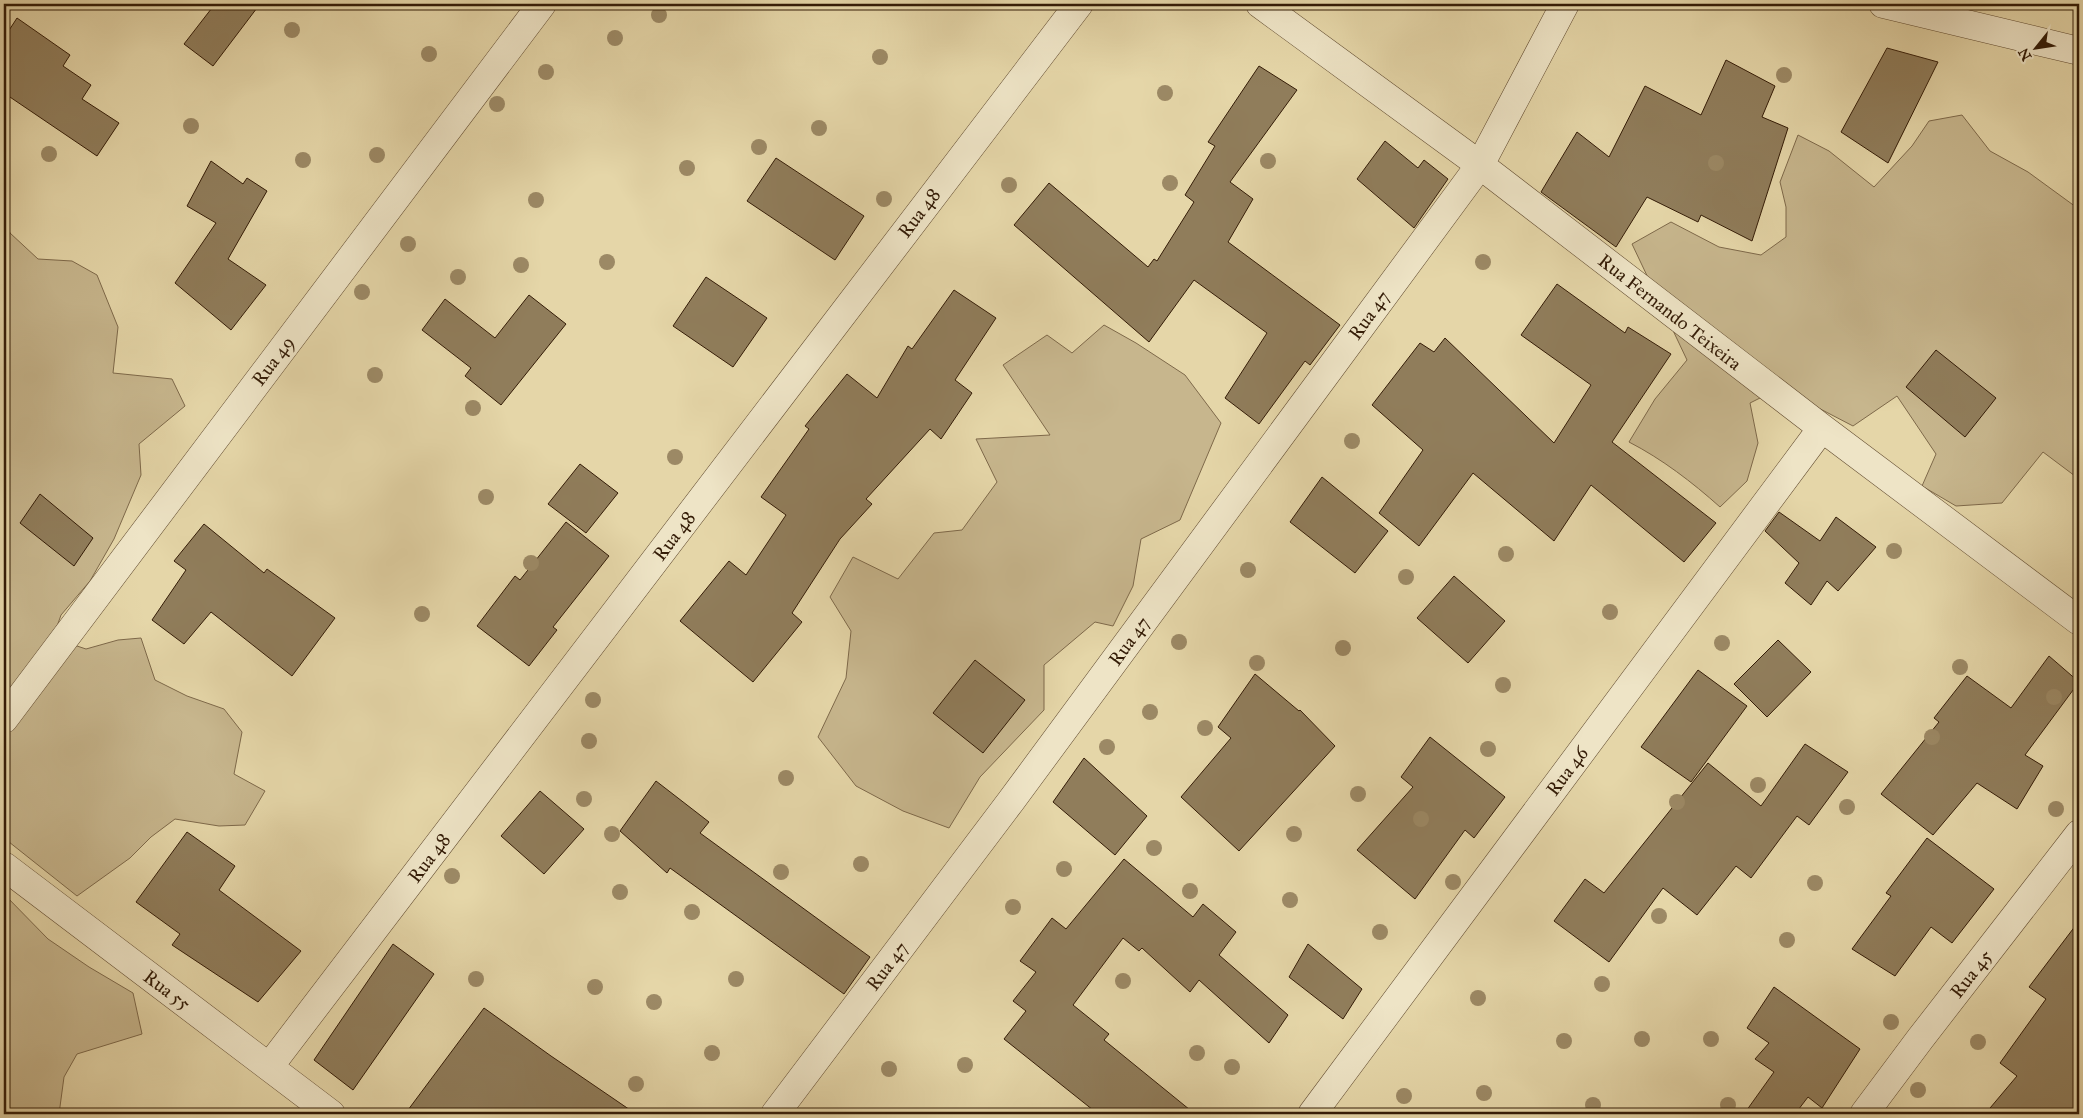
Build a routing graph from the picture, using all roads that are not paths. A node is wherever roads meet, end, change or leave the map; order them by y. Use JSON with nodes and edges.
{"nodes":[{"id":1,"x":542,"y":4,"type":"edge"},
{"id":2,"x":1079,"y":4,"type":"edge"},
{"id":3,"x":1260,"y":4,"type":"edge"},
{"id":4,"x":1565,"y":4,"type":"edge"},
{"id":5,"x":1883,"y":4,"type":"edge"},
{"id":6,"x":2079,"y":51,"type":"edge"},
{"id":7,"x":1480,"y":165,"type":"junction"},
{"id":8,"x":1822,"y":428,"type":"junction"},
{"id":9,"x":2079,"y":621,"type":"edge"},
{"id":10,"x":4,"y":719,"type":"edge"},
{"id":11,"x":2079,"y":834,"type":"edge"},
{"id":12,"x":4,"y":866,"type":"edge"},
{"id":13,"x":269,"y":1067,"type":"junction"},
{"id":14,"x":331,"y":1114,"type":"edge"},
{"id":15,"x":775,"y":1114,"type":"edge"},
{"id":16,"x":1312,"y":1114,"type":"edge"},
{"id":17,"x":1864,"y":1114,"type":"edge"}],
"edges":[{"from":1,"to":10,"type":"street","name":"Rua 49"},
{"from":2,"to":13,"type":"street","name":"Rua 48"},
{"from":3,"to":7,"type":"street","name":"Rua Fernando Teixeira"},
{"from":4,"to":7,"type":"street","name":"Rua 47"},
{"from":5,"to":6,"type":"street"},
{"from":7,"to":8,"type":"street","name":"Rua Fernando Teixeira"},
{"from":7,"to":15,"type":"street","name":"Rua 47"},
{"from":8,"to":9,"type":"street","name":"Rua Fernando Teixeira"},
{"from":8,"to":16,"type":"street","name":"Rua 46"},
{"from":11,"to":17,"type":"street","name":"Rua 45"},
{"from":12,"to":13,"type":"street","name":"Rua 55"},
{"from":13,"to":14,"type":"street","name":"Rua 55"}]}
